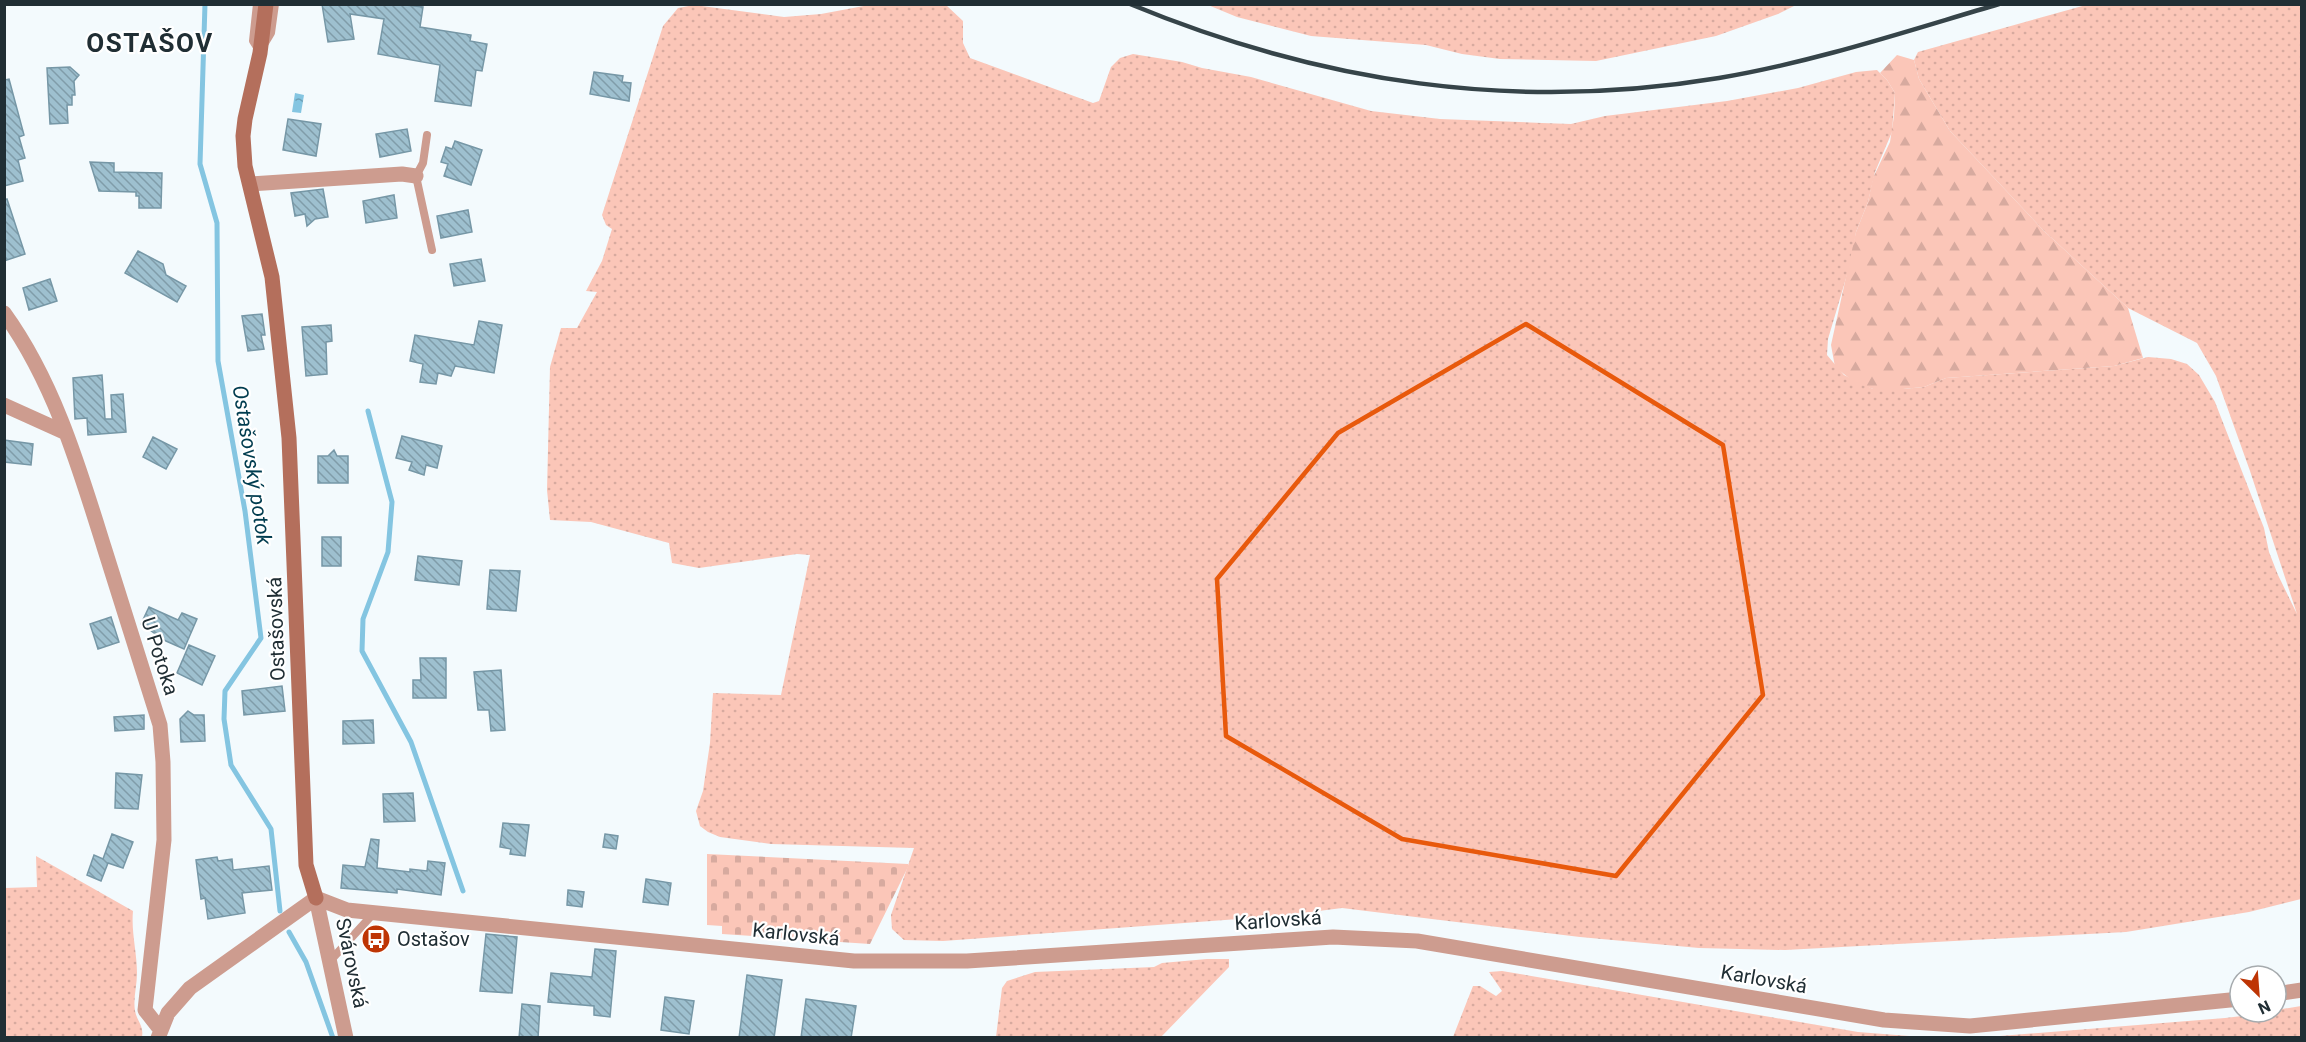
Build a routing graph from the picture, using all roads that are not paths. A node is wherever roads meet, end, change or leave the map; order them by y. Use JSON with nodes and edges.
{"nodes":[{"id":1,"x":257,"y":4,"type":"edge"},
{"id":2,"x":266,"y":4,"type":"edge"},
{"id":3,"x":275,"y":4,"type":"edge"},
{"id":4,"x":260,"y":52,"type":"junction"},
{"id":5,"x":427,"y":135,"type":"dead end"},
{"id":6,"x":416,"y":176,"type":"junction"},
{"id":7,"x":250,"y":184,"type":"junction"},
{"id":8,"x":432,"y":250,"type":"dead end"},
{"id":9,"x":4,"y":313,"type":"edge"},
{"id":10,"x":4,"y":405,"type":"edge"},
{"id":11,"x":66,"y":433,"type":"junction"},
{"id":12,"x":316,"y":898,"type":"junction"},
{"id":13,"x":375,"y":913,"type":"junction"},
{"id":14,"x":330,"y":961,"type":"junction"},
{"id":15,"x":2228,"y":1000,"type":"edge"},
{"id":16,"x":159,"y":1033,"type":"edge"},
{"id":17,"x":346,"y":1038,"type":"edge"}],
"edges":[{"from":1,"to":4,"type":"lane"},
{"from":2,"to":4,"type":"street","name":"Ostašovská"},
{"from":3,"to":4,"type":"lane"},
{"from":4,"to":7,"type":"street","name":"Ostašovská"},
{"from":5,"to":6,"type":"lane"},
{"from":6,"to":7,"type":"street"},
{"from":6,"to":8,"type":"lane"},
{"from":7,"to":12,"type":"street","name":"Ostašovská"},
{"from":9,"to":11,"type":"street","name":"U Potoka"},
{"from":10,"to":11,"type":"street"},
{"from":11,"to":16,"type":"street","name":"U Potoka"},
{"from":12,"to":13,"type":"street","name":"Karlovská"},
{"from":12,"to":14,"type":"street","name":"Svárovská"},
{"from":12,"to":16,"type":"street"},
{"from":13,"to":14,"type":"lane"},
{"from":13,"to":15,"type":"street","name":"Karlovská"},
{"from":14,"to":17,"type":"street","name":"Svárovská"}]}
